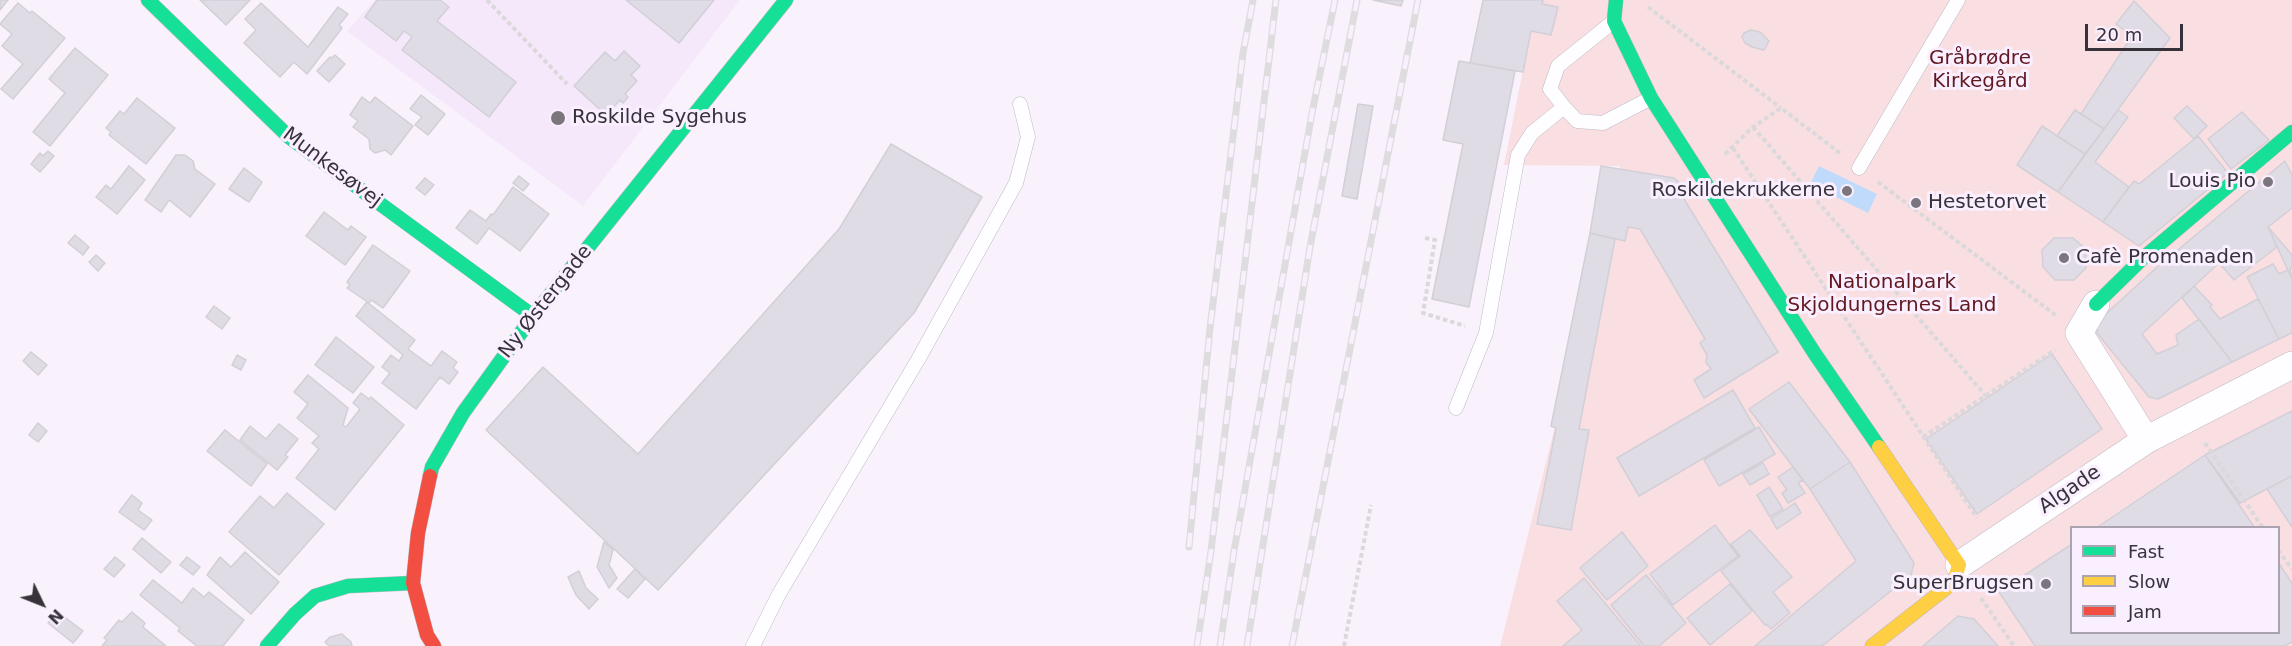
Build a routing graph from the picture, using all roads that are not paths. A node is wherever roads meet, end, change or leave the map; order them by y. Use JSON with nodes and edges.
{"nodes":[{"id":1,"x":148,"y":0,"type":"edge"},
{"id":2,"x":786,"y":0,"type":"edge"},
{"id":3,"x":1616,"y":0,"type":"edge"},
{"id":4,"x":1958,"y":0,"type":"edge"},
{"id":5,"x":1614,"y":21,"type":"junction"},
{"id":6,"x":1651,"y":98,"type":"junction"},
{"id":7,"x":1020,"y":104,"type":"dead end"},
{"id":8,"x":1564,"y":107,"type":"junction"},
{"id":9,"x":2292,"y":132,"type":"edge"},
{"id":10,"x":1859,"y":168,"type":"road end"},
{"id":11,"x":2096,"y":304,"type":"joint"},
{"id":12,"x":533,"y":316,"type":"junction"},
{"id":13,"x":2292,"y":365,"type":"edge"},
{"id":14,"x":1456,"y":408,"type":"dead end"},
{"id":15,"x":2146,"y":440,"type":"junction"},
{"id":16,"x":1959,"y":565,"type":"junction"},
{"id":17,"x":413,"y":583,"type":"junction"},
{"id":18,"x":267,"y":646,"type":"edge"},
{"id":19,"x":434,"y":646,"type":"edge"},
{"id":20,"x":753,"y":646,"type":"edge"},
{"id":21,"x":1872,"y":646,"type":"edge"}],
"edges":[{"from":1,"to":12,"type":"street","name":"Munkesøvej"},
{"from":2,"to":12,"type":"street","name":"Ny Østergade"},
{"from":3,"to":5,"type":"street"},
{"from":4,"to":10,"type":"lane"},
{"from":5,"to":6,"type":"street"},
{"from":5,"to":8,"type":"lane"},
{"from":6,"to":8,"type":"lane"},
{"from":6,"to":16,"type":"street"},
{"from":7,"to":20,"type":"lane"},
{"from":8,"to":14,"type":"lane"},
{"from":9,"to":11,"type":"street"},
{"from":11,"to":15,"type":"street"},
{"from":12,"to":17,"type":"street","name":"Ny Østergade"},
{"from":13,"to":15,"type":"street","name":"Algade"},
{"from":15,"to":16,"type":"street","name":"Algade"},
{"from":16,"to":21,"type":"street","name":"Algade"},
{"from":17,"to":18,"type":"street"},
{"from":17,"to":19,"type":"street","name":"Ny Østergade"}]}
